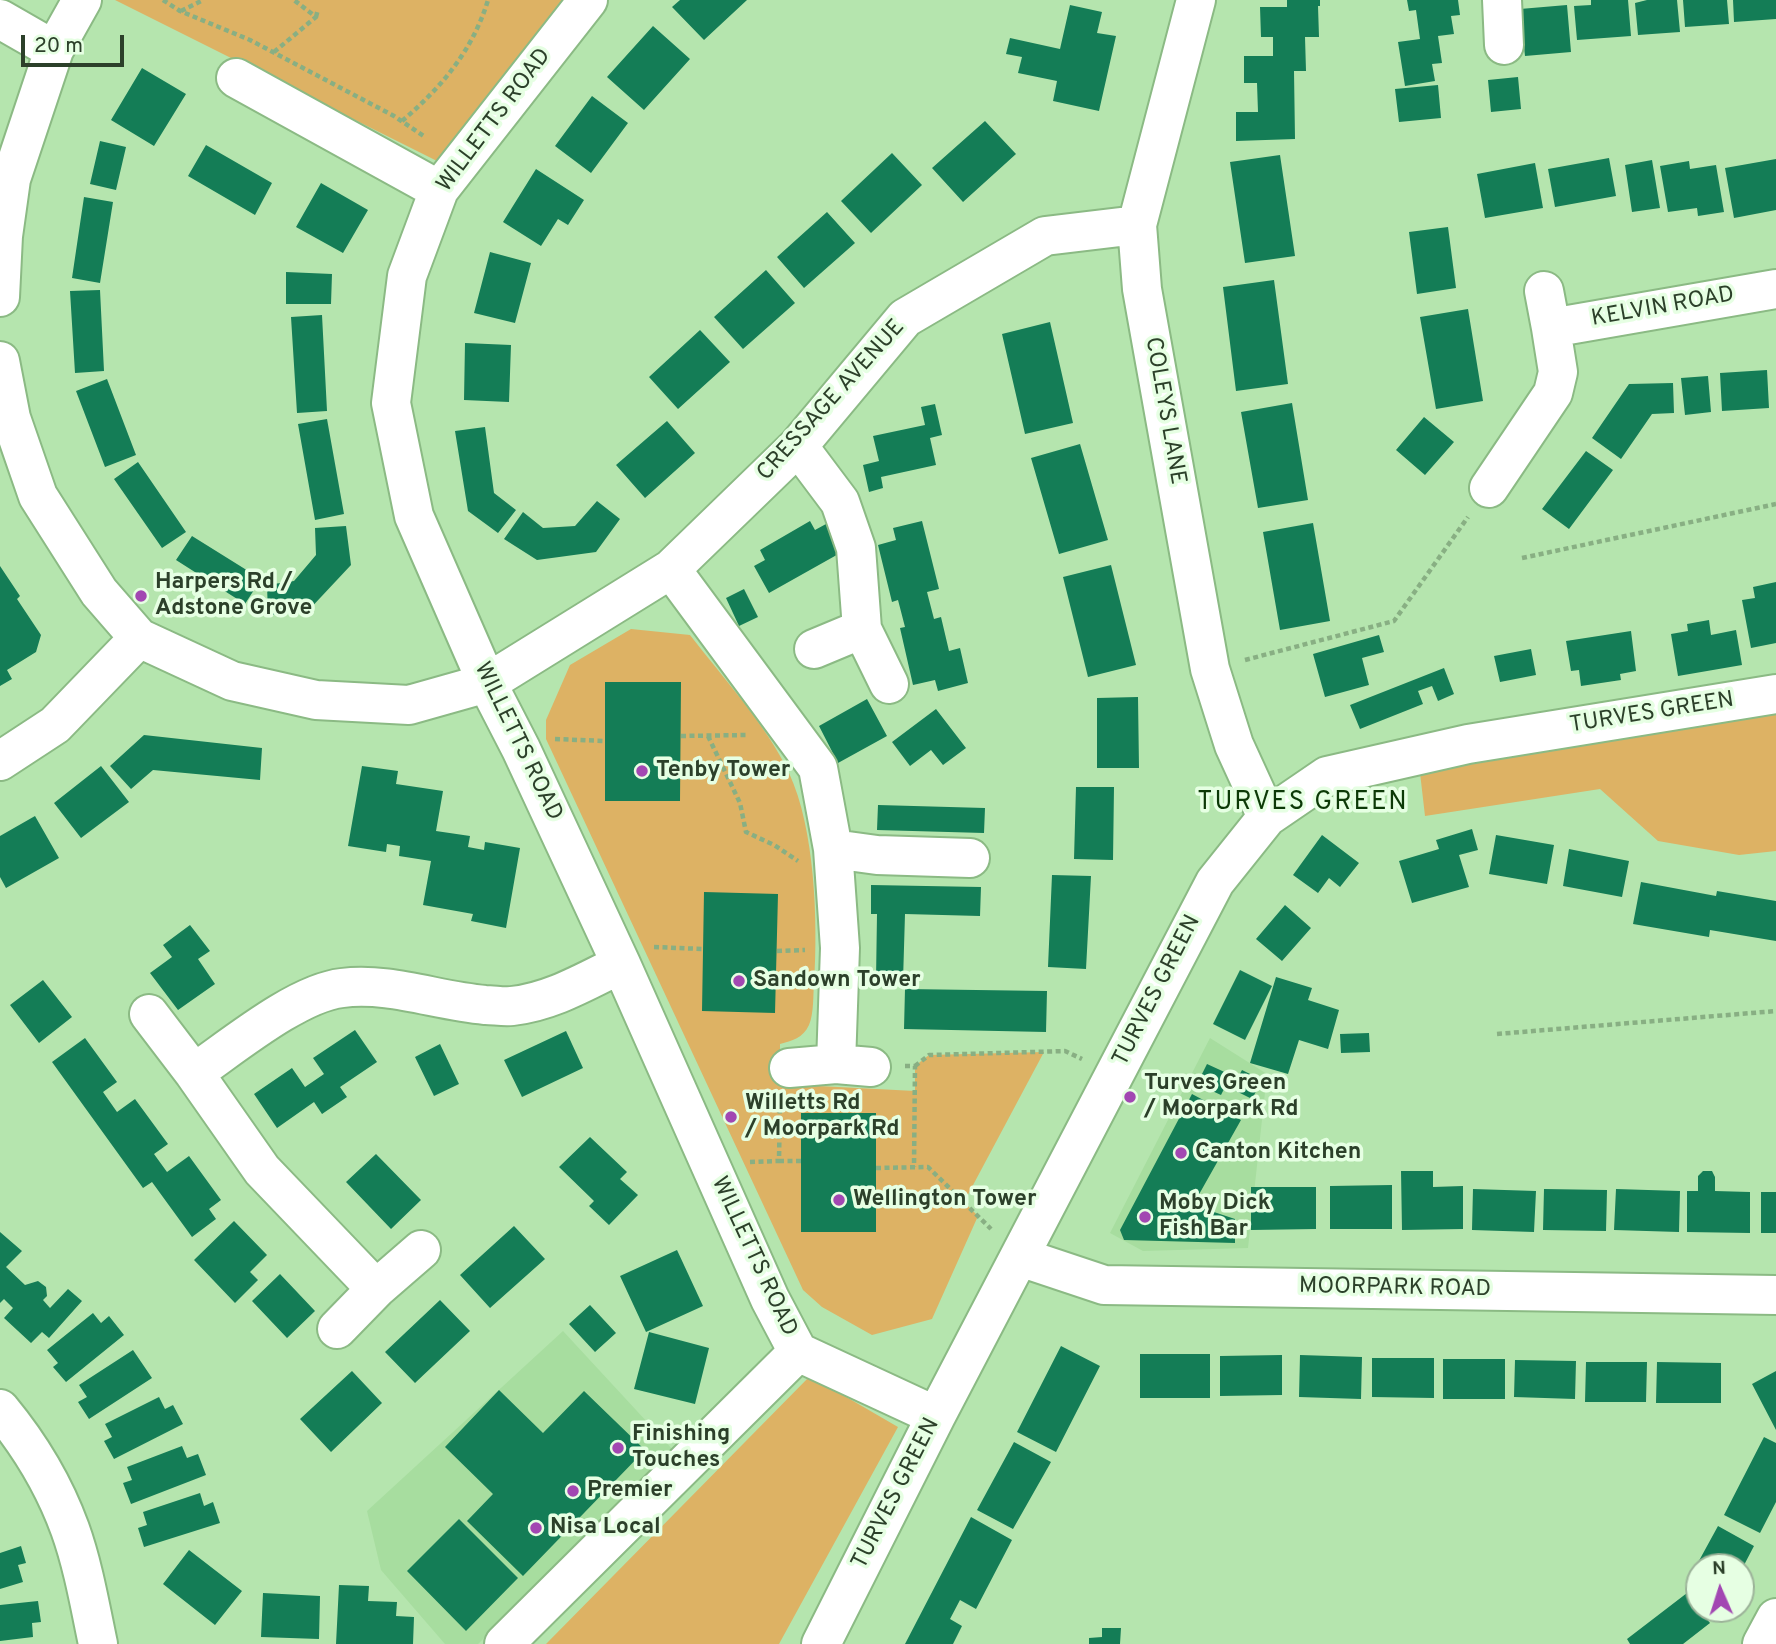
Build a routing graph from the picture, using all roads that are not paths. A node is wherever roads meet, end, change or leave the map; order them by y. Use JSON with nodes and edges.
{"nodes":[{"id":1,"x":82,"y":0,"type":"edge"},
{"id":2,"x":588,"y":0,"type":"edge"},
{"id":3,"x":1196,"y":0,"type":"edge"},
{"id":4,"x":1502,"y":0,"type":"edge"},
{"id":5,"x":0,"y":19,"type":"edge"},
{"id":6,"x":1504,"y":45,"type":"dead end"},
{"id":7,"x":54,"y":50,"type":"junction"},
{"id":8,"x":236,"y":78,"type":"dead end"},
{"id":9,"x":439,"y":190,"type":"junction"},
{"id":10,"x":1137,"y":225,"type":"junction"},
{"id":11,"x":1776,"y":289,"type":"edge"},
{"id":12,"x":1544,"y":291,"type":"dead end"},
{"id":13,"x":0,"y":297,"type":"edge"},
{"id":14,"x":1551,"y":328,"type":"junction"},
{"id":15,"x":0,"y":361,"type":"edge"},
{"id":16,"x":798,"y":446,"type":"junction"},
{"id":17,"x":1489,"y":488,"type":"road end"},
{"id":18,"x":671,"y":569,"type":"junction"},
{"id":19,"x":862,"y":629,"type":"junction"},
{"id":20,"x":139,"y":638,"type":"junction"},
{"id":21,"x":814,"y":649,"type":"dead end"},
{"id":22,"x":488,"y":683,"type":"junction"},
{"id":23,"x":889,"y":684,"type":"dead end"},
{"id":24,"x":1776,"y":694,"type":"edge"},
{"id":25,"x":0,"y":761,"type":"edge"},
{"id":26,"x":1267,"y":817,"type":"junction"},
{"id":27,"x":970,"y":858,"type":"dead end"},
{"id":28,"x":834,"y":868,"type":"junction"},
{"id":29,"x":621,"y":964,"type":"junction"},
{"id":30,"x":149,"y":1014,"type":"dead end"},
{"id":31,"x":789,"y":1068,"type":"road end"},
{"id":32,"x":194,"y":1073,"type":"junction"},
{"id":33,"x":421,"y":1250,"type":"dead end"},
{"id":34,"x":1020,"y":1256,"type":"junction"},
{"id":35,"x":376,"y":1289,"type":"junction"},
{"id":36,"x":1776,"y":1295,"type":"edge"},
{"id":37,"x":337,"y":1329,"type":"dead end"},
{"id":38,"x":798,"y":1352,"type":"junction"},
{"id":39,"x":0,"y":1409,"type":"edge"},
{"id":40,"x":936,"y":1416,"type":"junction"},
{"id":41,"x":1776,"y":1618,"type":"edge"},
{"id":42,"x":98,"y":1644,"type":"edge"},
{"id":43,"x":504,"y":1644,"type":"edge"},
{"id":44,"x":821,"y":1644,"type":"edge"},
{"id":45,"x":1762,"y":1644,"type":"edge"}],
"edges":[{"from":1,"to":7,"type":"street"},
{"from":2,"to":9,"type":"street","name":"WILLETTS ROAD"},
{"from":3,"to":10,"type":"street","name":"COLEYS LANE"},
{"from":4,"to":6,"type":"street"},
{"from":5,"to":7,"type":"street"},
{"from":7,"to":13,"type":"street"},
{"from":8,"to":9,"type":"street"},
{"from":9,"to":22,"type":"street","name":"WILLETTS ROAD"},
{"from":10,"to":16,"type":"street","name":"CRESSAGE AVENUE"},
{"from":10,"to":26,"type":"street","name":"COLEYS LANE"},
{"from":11,"to":14,"type":"street","name":"KELVIN ROAD"},
{"from":12,"to":14,"type":"street"},
{"from":14,"to":17,"type":"street"},
{"from":15,"to":20,"type":"street"},
{"from":16,"to":18,"type":"street","name":"CRESSAGE AVENUE"},
{"from":16,"to":19,"type":"street"},
{"from":18,"to":22,"type":"street","name":"CRESSAGE AVENUE"},
{"from":18,"to":28,"type":"street"},
{"from":19,"to":21,"type":"street"},
{"from":19,"to":23,"type":"street"},
{"from":20,"to":22,"type":"street","name":"CRESSAGE AVENUE"},
{"from":20,"to":25,"type":"street"},
{"from":22,"to":29,"type":"street","name":"WILLETTS ROAD"},
{"from":24,"to":26,"type":"street","name":"TURVES GREEN"},
{"from":26,"to":34,"type":"street","name":"TURVES GREEN"},
{"from":27,"to":28,"type":"street"},
{"from":28,"to":31,"type":"street"},
{"from":29,"to":32,"type":"street"},
{"from":29,"to":38,"type":"street","name":"WILLETTS ROAD"},
{"from":30,"to":32,"type":"street"},
{"from":32,"to":35,"type":"street"},
{"from":33,"to":35,"type":"street"},
{"from":34,"to":36,"type":"street","name":"MOORPARK ROAD"},
{"from":34,"to":40,"type":"street","name":"TURVES GREEN"},
{"from":35,"to":37,"type":"street"},
{"from":38,"to":40,"type":"street","name":"WILLETTS ROAD"},
{"from":38,"to":43,"type":"street"},
{"from":39,"to":42,"type":"street"},
{"from":40,"to":44,"type":"street","name":"TURVES GREEN"},
{"from":41,"to":45,"type":"street"}]}
